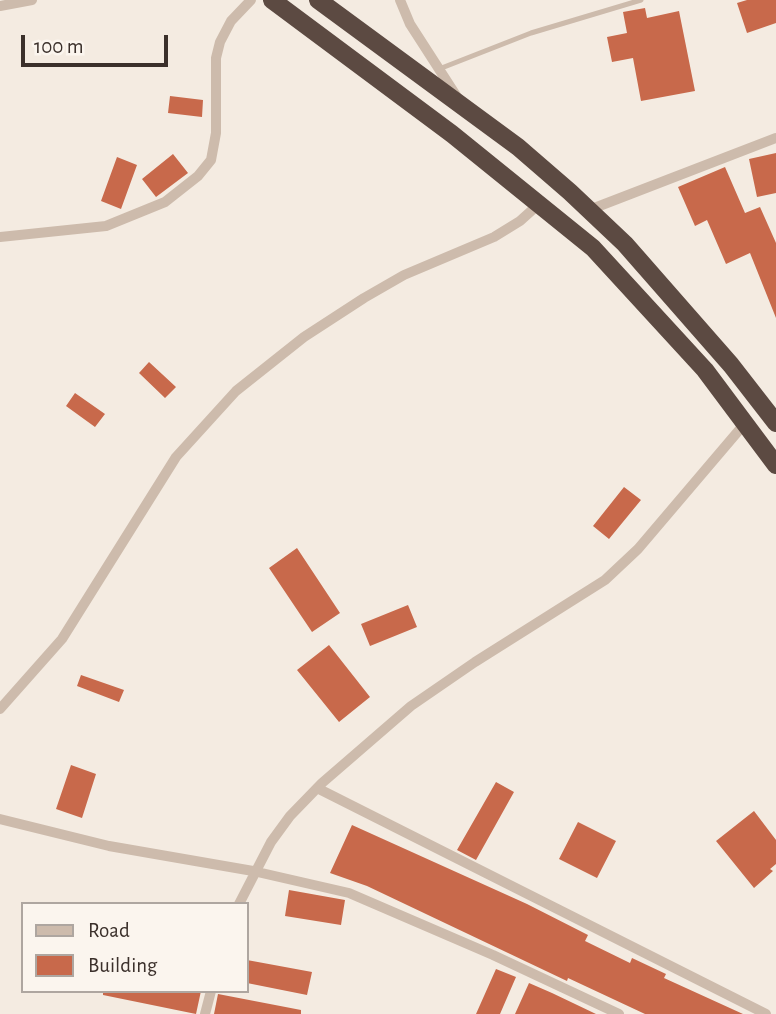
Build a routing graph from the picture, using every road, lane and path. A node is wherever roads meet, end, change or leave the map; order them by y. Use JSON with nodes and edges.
{"nodes":[{"id":1,"x":32,"y":0,"type":"edge"},
{"id":2,"x":251,"y":0,"type":"edge"},
{"id":3,"x":272,"y":0,"type":"edge"},
{"id":4,"x":318,"y":0,"type":"edge"},
{"id":5,"x":400,"y":0,"type":"edge"},
{"id":6,"x":641,"y":0,"type":"edge"},
{"id":7,"x":0,"y":6,"type":"edge"},
{"id":8,"x":439,"y":69,"type":"junction"},
{"id":9,"x":461,"y":103,"type":"junction"},
{"id":10,"x":776,"y":138,"type":"edge"},
{"id":11,"x":540,"y":203,"type":"junction"},
{"id":12,"x":589,"y":210,"type":"junction"},
{"id":13,"x":0,"y":237,"type":"edge"},
{"id":14,"x":746,"y":422,"type":"junction"},
{"id":15,"x":776,"y":424,"type":"edge"},
{"id":16,"x":776,"y":465,"type":"edge"},
{"id":17,"x":0,"y":709,"type":"edge"},
{"id":18,"x":317,"y":788,"type":"junction"},
{"id":19,"x":0,"y":819,"type":"edge"},
{"id":20,"x":253,"y":871,"type":"junction"},
{"id":21,"x":240,"y":902,"type":"edge"},
{"id":22,"x":210,"y":993,"type":"edge"},
{"id":23,"x":205,"y":1014,"type":"edge"},
{"id":24,"x":619,"y":1014,"type":"edge"},
{"id":25,"x":765,"y":1014,"type":"edge"}],
"edges":[{"from":1,"to":7,"type":"street"},
{"from":2,"to":13,"type":"street"},
{"from":3,"to":11,"type":"highway"},
{"from":4,"to":9,"type":"highway"},
{"from":5,"to":8,"type":"street"},
{"from":6,"to":8,"type":"lane"},
{"from":8,"to":9,"type":"street"},
{"from":9,"to":12,"type":"highway"},
{"from":10,"to":12,"type":"street"},
{"from":11,"to":14,"type":"highway"},
{"from":11,"to":17,"type":"street"},
{"from":12,"to":15,"type":"highway"},
{"from":14,"to":16,"type":"highway"},
{"from":14,"to":18,"type":"street"},
{"from":18,"to":20,"type":"street"},
{"from":18,"to":25,"type":"street"},
{"from":19,"to":20,"type":"street"},
{"from":20,"to":21,"type":"street"},
{"from":20,"to":24,"type":"street"},
{"from":22,"to":23,"type":"street"}]}
